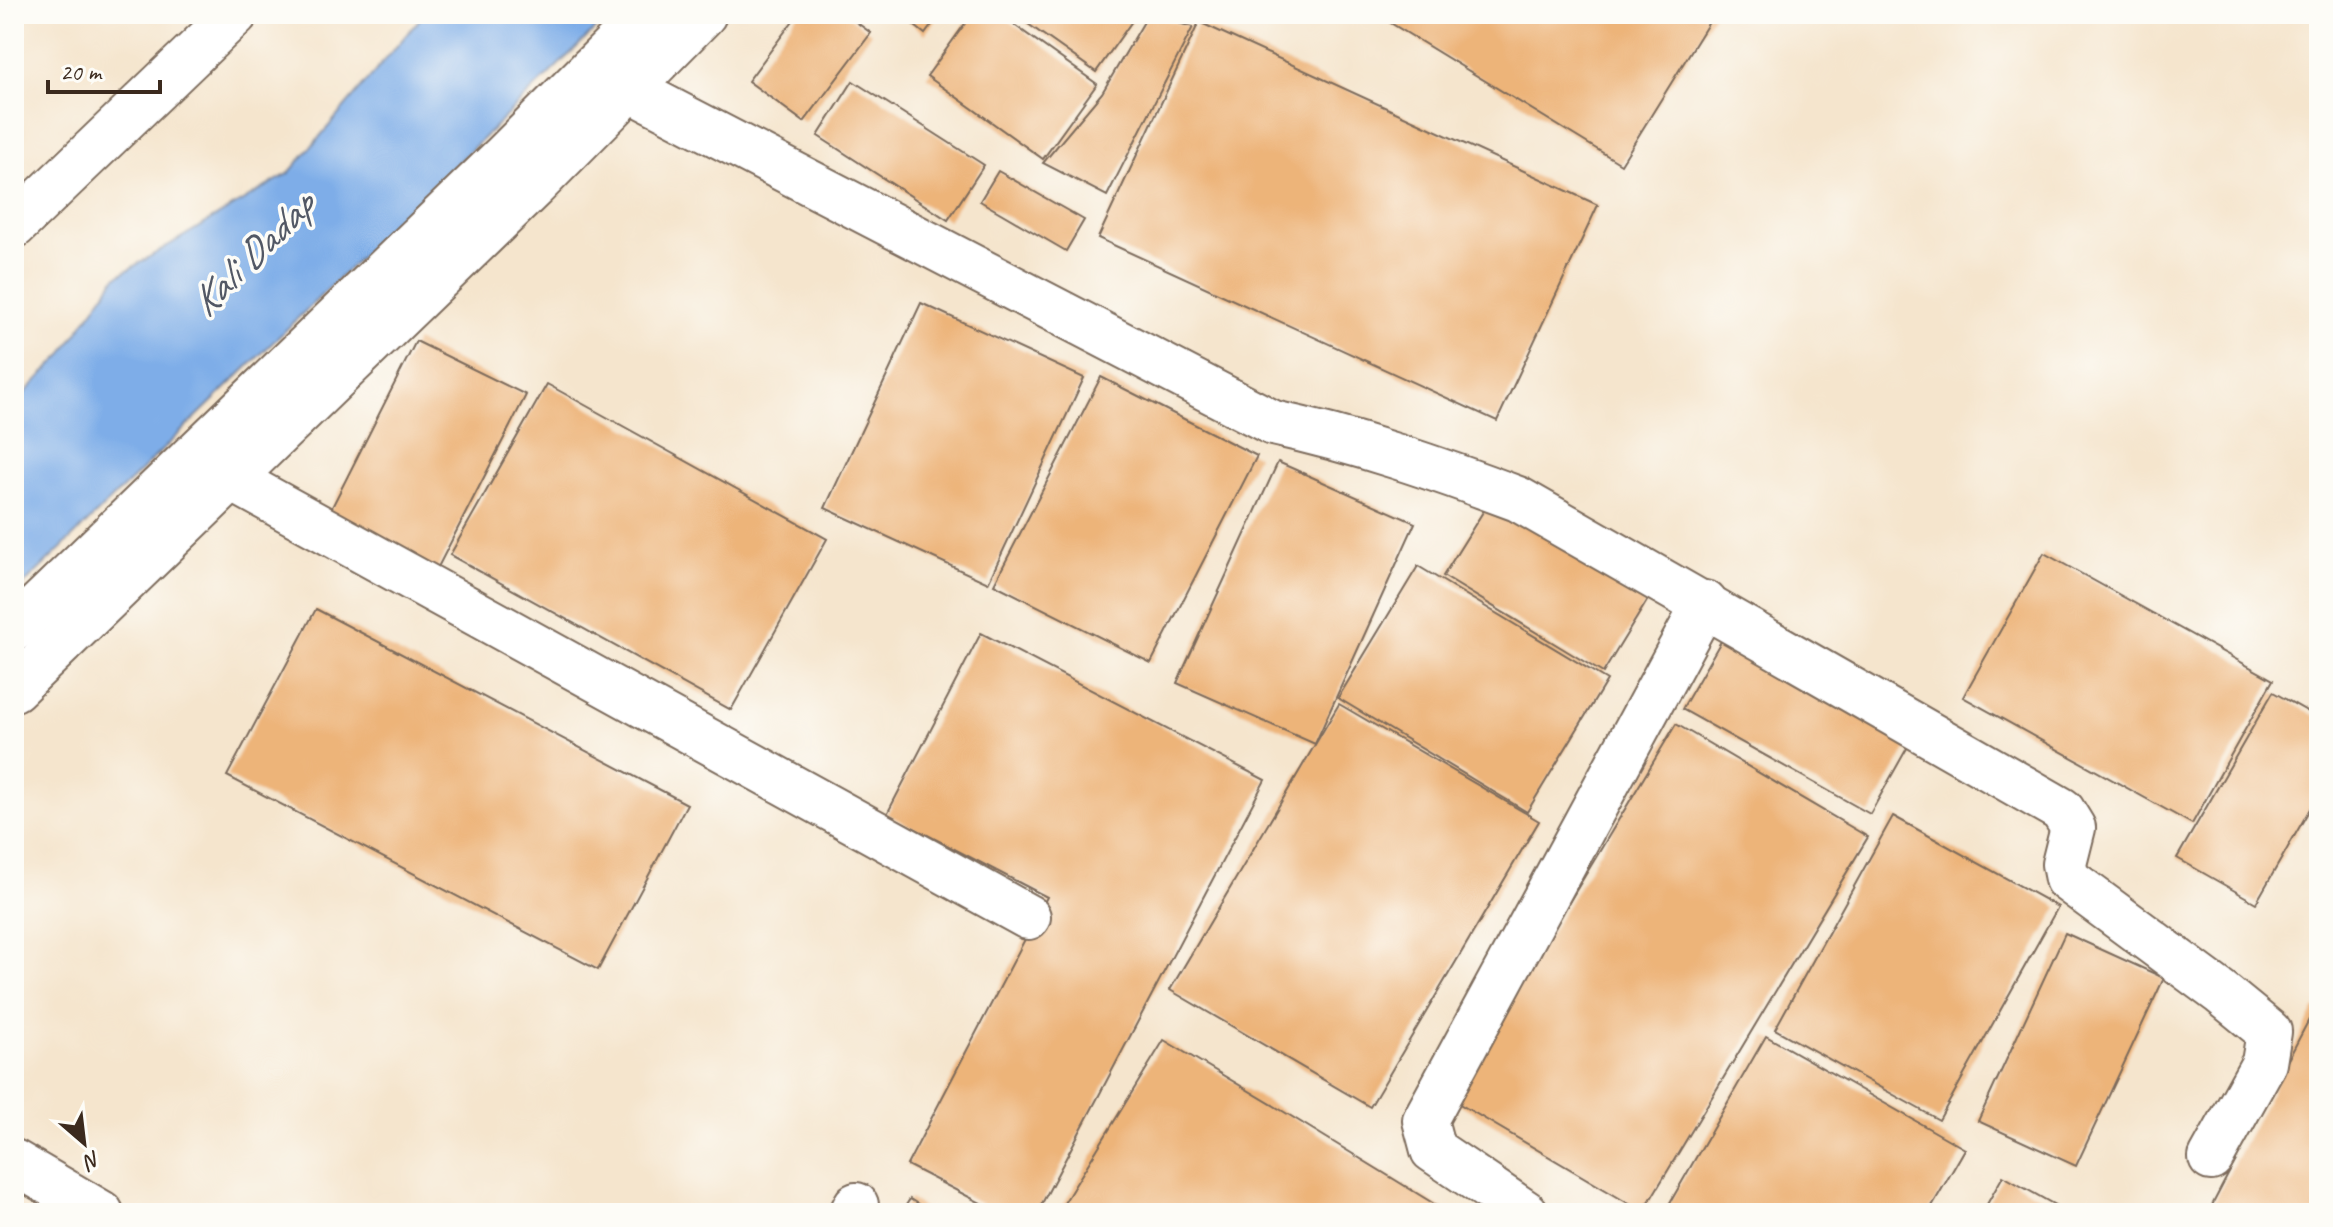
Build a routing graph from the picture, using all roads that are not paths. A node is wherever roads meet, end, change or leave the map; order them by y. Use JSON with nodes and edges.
{"nodes":[{"id":1,"x":235,"y":14,"type":"edge"},
{"id":2,"x":646,"y":14,"type":"edge"},
{"id":3,"x":704,"y":14,"type":"edge"},
{"id":4,"x":591,"y":69,"type":"junction"},
{"id":5,"x":630,"y":89,"type":"junction"},
{"id":6,"x":14,"y":226,"type":"edge"},
{"id":7,"x":192,"y":457,"type":"junction"},
{"id":8,"x":233,"y":478,"type":"junction"},
{"id":9,"x":1705,"y":603,"type":"junction"},
{"id":10,"x":14,"y":629,"type":"edge"},
{"id":11,"x":14,"y":689,"type":"edge"},
{"id":12,"x":1028,"y":917,"type":"dead end"},
{"id":13,"x":2211,"y":1158,"type":"dead end"},
{"id":14,"x":18,"y":1175,"type":"edge"},
{"id":15,"x":101,"y":1213,"type":"edge"},
{"id":16,"x":1526,"y":1213,"type":"edge"}],
"edges":[{"from":1,"to":6,"type":"street"},
{"from":2,"to":4,"type":"street"},
{"from":3,"to":5,"type":"street"},
{"from":4,"to":5,"type":"street"},
{"from":4,"to":7,"type":"street"},
{"from":5,"to":8,"type":"street"},
{"from":5,"to":9,"type":"street"},
{"from":7,"to":8,"type":"street"},
{"from":7,"to":10,"type":"street"},
{"from":8,"to":11,"type":"street"},
{"from":8,"to":12,"type":"street"},
{"from":9,"to":13,"type":"street"},
{"from":9,"to":16,"type":"street"},
{"from":14,"to":15,"type":"street"}]}
